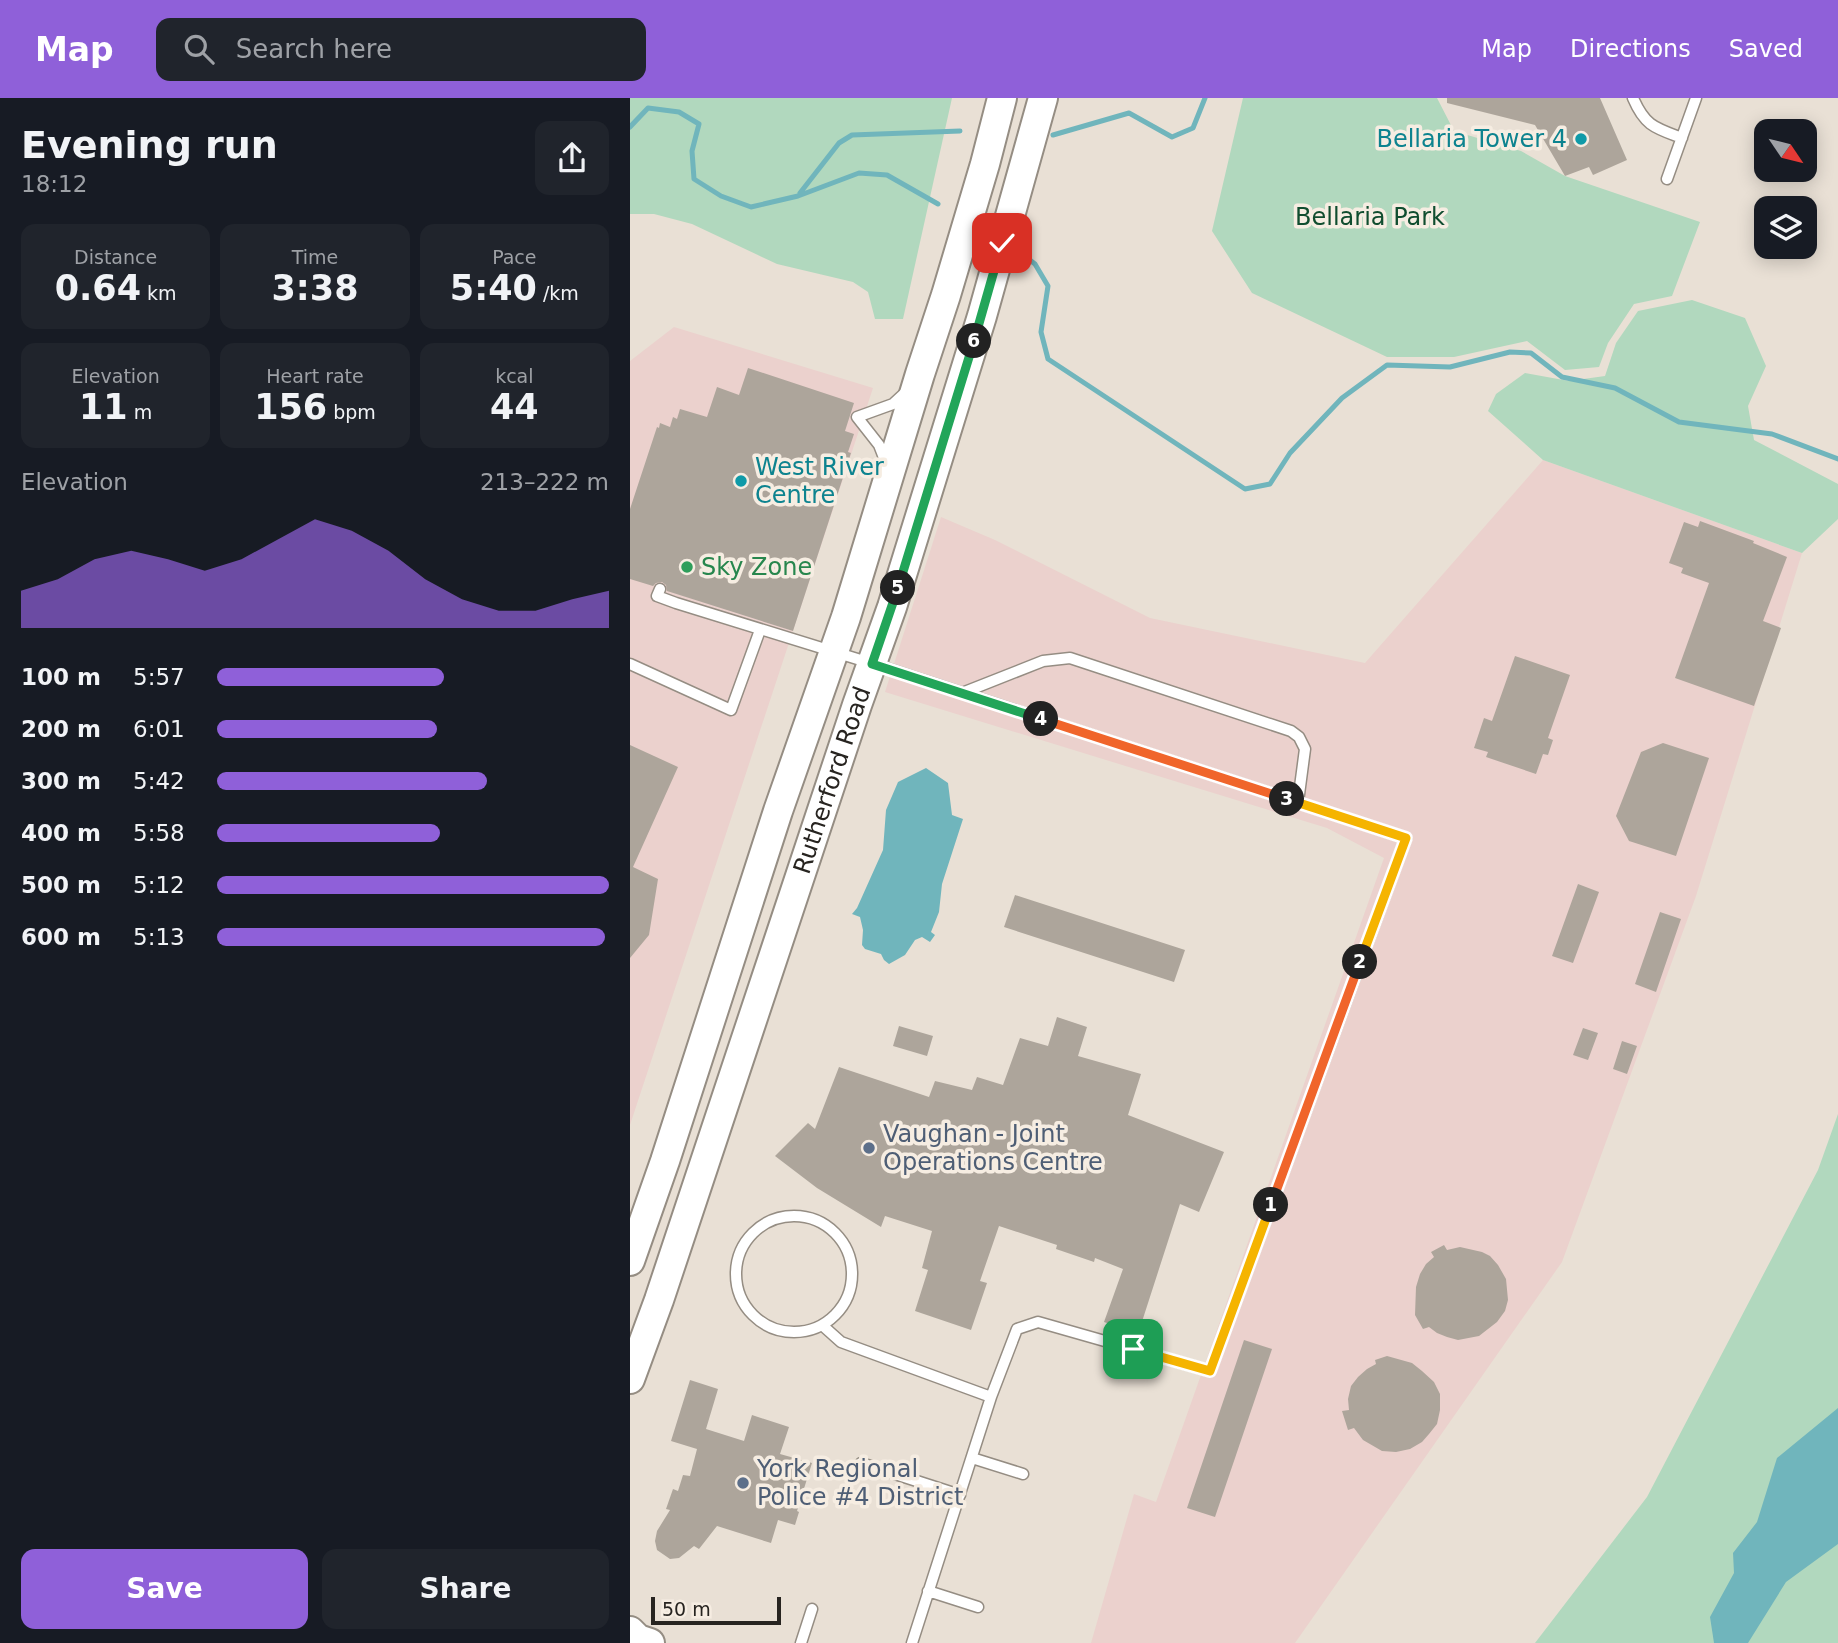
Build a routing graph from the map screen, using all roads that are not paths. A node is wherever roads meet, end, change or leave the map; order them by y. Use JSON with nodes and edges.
{"nodes":[{"id":1,"x":1002,"y":98,"type":"edge"},
{"id":2,"x":1043,"y":98,"type":"edge"},
{"id":3,"x":1633,"y":98,"type":"edge"},
{"id":4,"x":1696,"y":98,"type":"edge"},
{"id":5,"x":1682,"y":138,"type":"junction"},
{"id":6,"x":1667,"y":179,"type":"dead end"},
{"id":7,"x":917,"y":383,"type":"junction"},
{"id":8,"x":891,"y":474,"type":"junction"},
{"id":9,"x":660,"y":589,"type":"dead end"},
{"id":10,"x":760,"y":630,"type":"junction"},
{"id":11,"x":835,"y":652,"type":"junction"},
{"id":12,"x":630,"y":664,"type":"edge"},
{"id":13,"x":872,"y":664,"type":"junction"},
{"id":14,"x":962,"y":693,"type":"junction"},
{"id":15,"x":1298,"y":802,"type":"junction"},
{"id":16,"x":630,"y":1261,"type":"edge"},
{"id":17,"x":822,"y":1325,"type":"junction"},
{"id":18,"x":630,"y":1379,"type":"edge"},
{"id":19,"x":991,"y":1396,"type":"junction"},
{"id":20,"x":972,"y":1458,"type":"junction"},
{"id":21,"x":861,"y":1463,"type":"dead end"},
{"id":22,"x":1023,"y":1474,"type":"dead end"},
{"id":23,"x":960,"y":1495,"type":"junction"},
{"id":24,"x":928,"y":1591,"type":"junction"},
{"id":25,"x":978,"y":1607,"type":"dead end"},
{"id":26,"x":812,"y":1609,"type":"dead end"},
{"id":27,"x":800,"y":1643,"type":"edge"},
{"id":28,"x":912,"y":1643,"type":"edge"}],
"edges":[{"from":1,"to":7,"type":"main road","name":"Rutherford Road"},
{"from":2,"to":13,"type":"main road","name":"Rutherford Road"},
{"from":3,"to":5,"type":"lane"},
{"from":4,"to":5,"type":"lane"},
{"from":5,"to":6,"type":"lane"},
{"from":7,"to":8,"type":"main road","name":"Rutherford Road"},
{"from":7,"to":8,"type":"lane"},
{"from":8,"to":11,"type":"main road","name":"Rutherford Road"},
{"from":9,"to":10,"type":"lane"},
{"from":10,"to":11,"type":"lane"},
{"from":10,"to":12,"type":"lane"},
{"from":11,"to":13,"type":"lane"},
{"from":11,"to":16,"type":"main road","name":"Rutherford Road"},
{"from":13,"to":14,"type":"lane"},
{"from":13,"to":18,"type":"main road","name":"Rutherford Road"},
{"from":14,"to":15,"type":"lane"},
{"from":14,"to":15,"type":"lane"},
{"from":15,"to":19,"type":"lane"},
{"from":17,"to":17,"type":"lane"},
{"from":17,"to":19,"type":"lane"},
{"from":19,"to":20,"type":"lane"},
{"from":20,"to":22,"type":"lane"},
{"from":20,"to":23,"type":"lane"},
{"from":21,"to":23,"type":"lane"},
{"from":23,"to":24,"type":"lane"},
{"from":24,"to":25,"type":"lane"},
{"from":24,"to":28,"type":"lane"},
{"from":26,"to":27,"type":"lane"}]}
